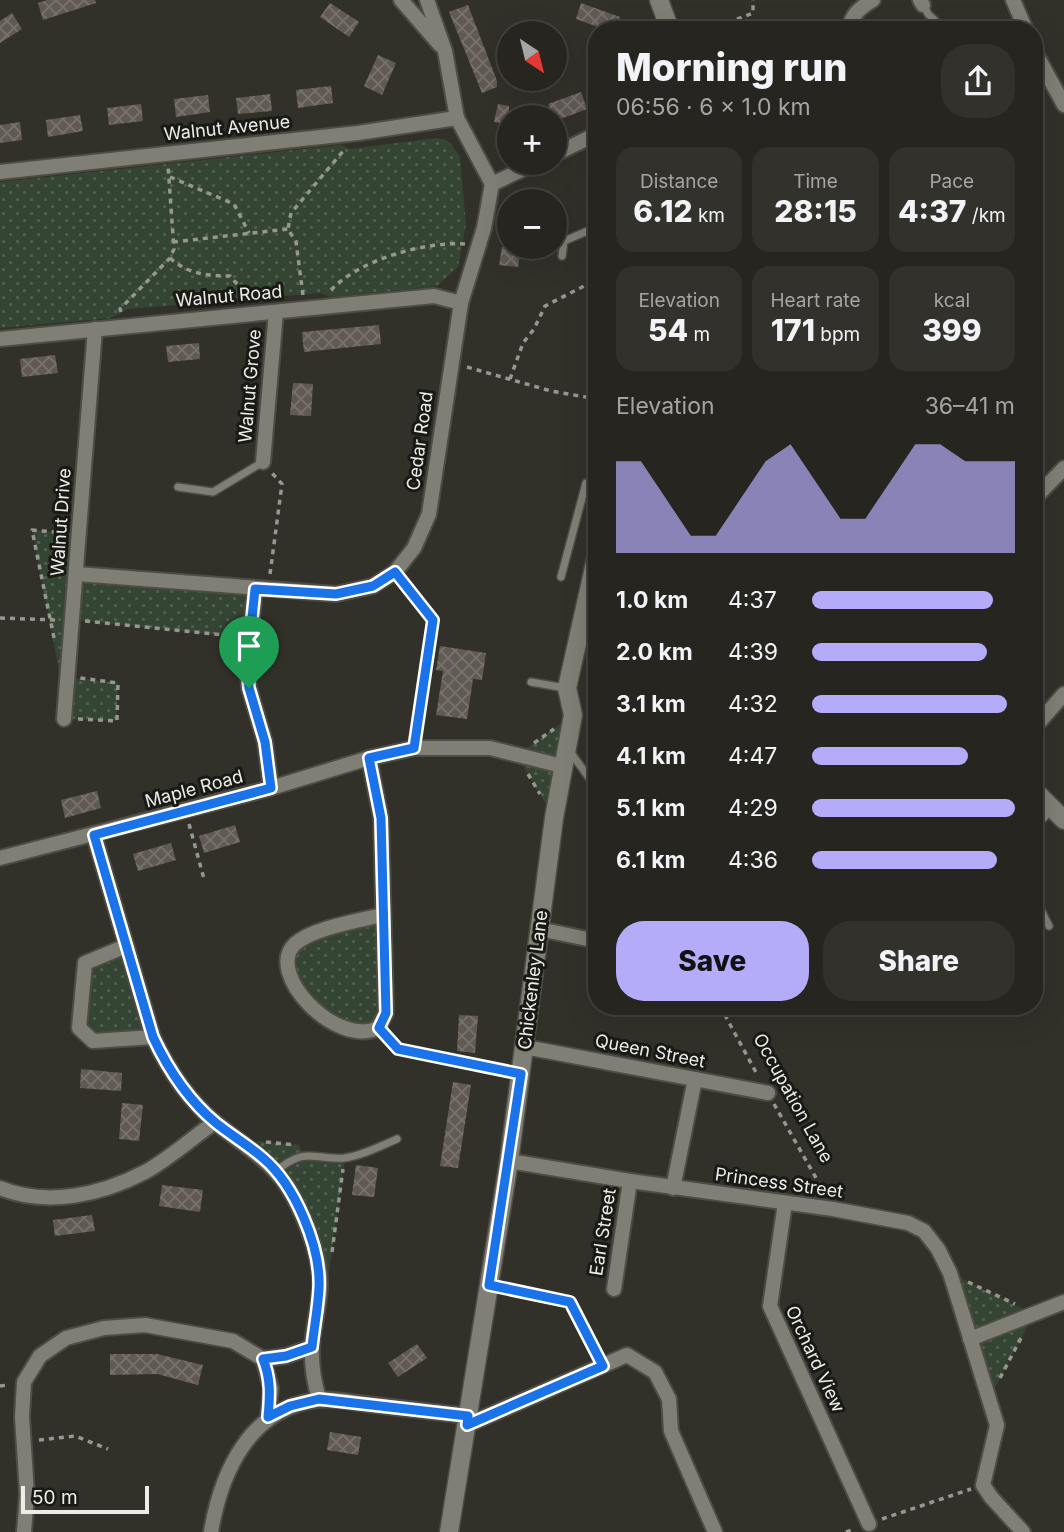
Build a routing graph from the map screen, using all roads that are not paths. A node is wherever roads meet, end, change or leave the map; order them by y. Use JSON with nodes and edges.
{"nodes":[{"id":1,"x":401,"y":0,"type":"edge"},
{"id":2,"x":427,"y":0,"type":"edge"},
{"id":3,"x":659,"y":0,"type":"edge"},
{"id":4,"x":873,"y":0,"type":"edge"},
{"id":5,"x":1013,"y":0,"type":"edge"},
{"id":6,"x":922,"y":2,"type":"edge"},
{"id":7,"x":667,"y":21,"type":"edge"},
{"id":8,"x":851,"y":21,"type":"edge"},
{"id":9,"x":936,"y":21,"type":"edge"},
{"id":10,"x":1022,"y":21,"type":"edge"},
{"id":11,"x":445,"y":51,"type":"junction"},
{"id":12,"x":1043,"y":75,"type":"edge"},
{"id":13,"x":1064,"y":105,"type":"edge"},
{"id":14,"x":457,"y":118,"type":"junction"},
{"id":15,"x":588,"y":138,"type":"edge"},
{"id":16,"x":567,"y":148,"type":"edge"},
{"id":17,"x":0,"y":172,"type":"edge"},
{"id":18,"x":511,"y":175,"type":"edge"},
{"id":19,"x":492,"y":184,"type":"junction"},
{"id":20,"x":588,"y":231,"type":"edge"},
{"id":21,"x":567,"y":240,"type":"edge"},
{"id":22,"x":461,"y":303,"type":"junction"},
{"id":23,"x":276,"y":312,"type":"junction"},
{"id":24,"x":94,"y":329,"type":"junction"},
{"id":25,"x":0,"y":339,"type":"edge"},
{"id":26,"x":262,"y":462,"type":"joint"},
{"id":27,"x":1064,"y":468,"type":"edge"},
{"id":28,"x":588,"y":483,"type":"edge"},
{"id":29,"x":178,"y":487,"type":"dead end"},
{"id":30,"x":1043,"y":490,"type":"edge"},
{"id":31,"x":77,"y":575,"type":"junction"},
{"id":32,"x":561,"y":577,"type":"dead end"},
{"id":33,"x":261,"y":590,"type":"junction"},
{"id":34,"x":588,"y":594,"type":"edge"},
{"id":35,"x":531,"y":682,"type":"dead end"},
{"id":36,"x":567,"y":688,"type":"junction"},
{"id":37,"x":1064,"y":694,"type":"edge"},
{"id":38,"x":1043,"y":718,"type":"edge"},
{"id":39,"x":64,"y":719,"type":"dead end"},
{"id":40,"x":566,"y":746,"type":"junction"},
{"id":41,"x":369,"y":758,"type":"junction"},
{"id":42,"x":562,"y":766,"type":"junction"},
{"id":43,"x":588,"y":776,"type":"edge"},
{"id":44,"x":271,"y":788,"type":"junction"},
{"id":45,"x":1043,"y":799,"type":"edge"},
{"id":46,"x":1058,"y":814,"type":"edge"},
{"id":47,"x":94,"y":835,"type":"junction"},
{"id":48,"x":0,"y":858,"type":"edge"},
{"id":49,"x":1043,"y":914,"type":"edge"},
{"id":50,"x":382,"y":915,"type":"junction"},
{"id":51,"x":1049,"y":926,"type":"dead end"},
{"id":52,"x":539,"y":929,"type":"junction"},
{"id":53,"x":588,"y":939,"type":"edge"},
{"id":54,"x":126,"y":946,"type":"junction"},
{"id":55,"x":153,"y":1037,"type":"junction"},
{"id":56,"x":525,"y":1047,"type":"junction"},
{"id":57,"x":695,"y":1079,"type":"junction"},
{"id":58,"x":768,"y":1093,"type":"road end"},
{"id":59,"x":215,"y":1122,"type":"junction"},
{"id":60,"x":397,"y":1139,"type":"dead end"},
{"id":61,"x":509,"y":1161,"type":"junction"},
{"id":62,"x":276,"y":1171,"type":"junction"},
{"id":63,"x":630,"y":1181,"type":"junction"},
{"id":64,"x":0,"y":1188,"type":"edge"},
{"id":65,"x":673,"y":1188,"type":"junction"},
{"id":66,"x":785,"y":1202,"type":"junction"},
{"id":67,"x":489,"y":1285,"type":"junction"},
{"id":68,"x":614,"y":1289,"type":"dead end"},
{"id":69,"x":1064,"y":1302,"type":"edge"},
{"id":70,"x":970,"y":1339,"type":"junction"},
{"id":71,"x":312,"y":1347,"type":"junction"},
{"id":72,"x":263,"y":1359,"type":"junction"},
{"id":73,"x":603,"y":1366,"type":"junction"},
{"id":74,"x":319,"y":1399,"type":"junction"},
{"id":75,"x":268,"y":1417,"type":"junction"},
{"id":76,"x":467,"y":1420,"type":"junction"},
{"id":77,"x":869,"y":1524,"type":"road end"},
{"id":78,"x":24,"y":1532,"type":"edge"},
{"id":79,"x":211,"y":1532,"type":"edge"},
{"id":80,"x":449,"y":1532,"type":"edge"},
{"id":81,"x":715,"y":1532,"type":"edge"},
{"id":82,"x":1023,"y":1532,"type":"edge"}],
"edges":[{"from":1,"to":11,"type":"street"},
{"from":2,"to":11,"type":"street"},
{"from":3,"to":7,"type":"street"},
{"from":4,"to":8,"type":"street"},
{"from":5,"to":10,"type":"street"},
{"from":6,"to":9,"type":"lane"},
{"from":11,"to":14,"type":"street"},
{"from":12,"to":13,"type":"street"},
{"from":14,"to":17,"type":"street","name":"Walnut Avenue"},
{"from":14,"to":19,"type":"street"},
{"from":15,"to":16,"type":"street"},
{"from":18,"to":19,"type":"street"},
{"from":19,"to":22,"type":"street","name":"Cedar Road"},
{"from":20,"to":21,"type":"lane"},
{"from":22,"to":23,"type":"street","name":"Walnut Road"},
{"from":22,"to":33,"type":"street","name":"Cedar Road"},
{"from":23,"to":24,"type":"street","name":"Walnut Road"},
{"from":23,"to":26,"type":"street","name":"Walnut Grove"},
{"from":24,"to":25,"type":"street","name":"Walnut Road"},
{"from":24,"to":31,"type":"street","name":"Walnut Drive"},
{"from":26,"to":29,"type":"lane"},
{"from":27,"to":30,"type":"street"},
{"from":28,"to":32,"type":"lane"},
{"from":31,"to":33,"type":"street","name":"Cedar Road"},
{"from":31,"to":39,"type":"street","name":"Walnut Drive"},
{"from":33,"to":44,"type":"street"},
{"from":34,"to":36,"type":"street","name":"Chickenley Lane"},
{"from":35,"to":36,"type":"lane"},
{"from":36,"to":40,"type":"street","name":"Chickenley Lane"},
{"from":37,"to":38,"type":"street"},
{"from":40,"to":42,"type":"street","name":"Chickenley Lane"},
{"from":40,"to":43,"type":"lane"},
{"from":41,"to":42,"type":"street","name":"Maple Road"},
{"from":41,"to":44,"type":"street","name":"Maple Road"},
{"from":41,"to":50,"type":"street"},
{"from":42,"to":52,"type":"street","name":"Chickenley Lane"},
{"from":44,"to":47,"type":"street","name":"Maple Road"},
{"from":45,"to":46,"type":"street"},
{"from":47,"to":48,"type":"street","name":"Maple Road"},
{"from":47,"to":54,"type":"street"},
{"from":49,"to":51,"type":"lane"},
{"from":50,"to":50,"type":"street"},
{"from":52,"to":53,"type":"street"},
{"from":52,"to":56,"type":"street","name":"Chickenley Lane"},
{"from":54,"to":55,"type":"street"},
{"from":54,"to":55,"type":"street"},
{"from":55,"to":59,"type":"street"},
{"from":56,"to":57,"type":"street","name":"Queen Street"},
{"from":56,"to":61,"type":"street","name":"Chickenley Lane"},
{"from":57,"to":58,"type":"street","name":"Queen Street"},
{"from":57,"to":65,"type":"street"},
{"from":59,"to":62,"type":"street"},
{"from":59,"to":64,"type":"street"},
{"from":60,"to":62,"type":"lane"},
{"from":61,"to":63,"type":"street","name":"Princess Street"},
{"from":61,"to":67,"type":"street","name":"Chickenley Lane"},
{"from":62,"to":71,"type":"street"},
{"from":63,"to":65,"type":"street","name":"Princess Street"},
{"from":63,"to":68,"type":"street","name":"Earl Street"},
{"from":65,"to":66,"type":"street","name":"Princess Street"},
{"from":66,"to":70,"type":"street","name":"Princess Street"},
{"from":66,"to":77,"type":"street","name":"Orchard View"},
{"from":67,"to":73,"type":"lane"},
{"from":67,"to":76,"type":"street","name":"Chickenley Lane"},
{"from":69,"to":70,"type":"street"},
{"from":70,"to":82,"type":"street","name":"Princess Street"},
{"from":71,"to":72,"type":"street"},
{"from":71,"to":74,"type":"street"},
{"from":72,"to":75,"type":"street"},
{"from":72,"to":78,"type":"street"},
{"from":73,"to":76,"type":"street"},
{"from":73,"to":81,"type":"street"},
{"from":74,"to":75,"type":"street"},
{"from":74,"to":76,"type":"street"},
{"from":75,"to":79,"type":"street"},
{"from":76,"to":80,"type":"street","name":"Chickenley Lane"}]}
